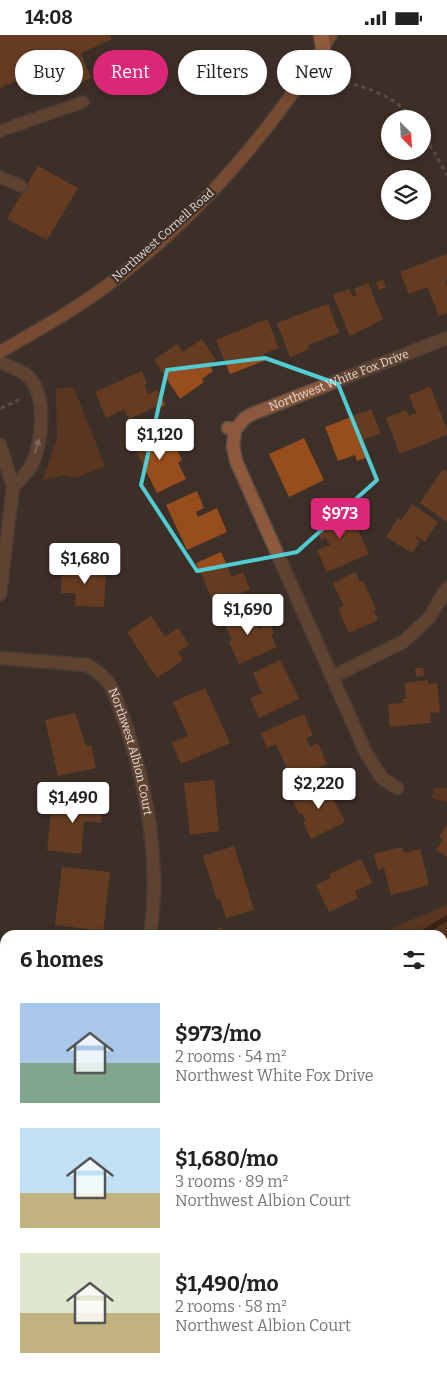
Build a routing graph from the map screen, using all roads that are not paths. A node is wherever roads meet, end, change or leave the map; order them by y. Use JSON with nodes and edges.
{"nodes":[{"id":1,"x":331,"y":35,"type":"edge"},
{"id":2,"x":322,"y":42,"type":"edge"},
{"id":3,"x":83,"y":102,"type":"dead end"},
{"id":4,"x":0,"y":131,"type":"edge"},
{"id":5,"x":0,"y":177,"type":"edge"},
{"id":6,"x":21,"y":185,"type":"dead end"},
{"id":7,"x":447,"y":338,"type":"edge"},
{"id":8,"x":0,"y":352,"type":"edge"},
{"id":9,"x":0,"y":362,"type":"edge"},
{"id":10,"x":0,"y":445,"type":"edge"},
{"id":11,"x":13,"y":487,"type":"junction"},
{"id":12,"x":447,"y":588,"type":"edge"},
{"id":13,"x":0,"y":594,"type":"edge"},
{"id":14,"x":0,"y":658,"type":"edge"},
{"id":15,"x":332,"y":677,"type":"junction"},
{"id":16,"x":397,"y":788,"type":"dead end"},
{"id":17,"x":151,"y":930,"type":"edge"}],
"edges":[{"from":1,"to":2,"type":"main road","name":"Northwest Cornell Road"},
{"from":2,"to":8,"type":"main road","name":"Northwest Cornell Road"},
{"from":3,"to":4,"type":"lane"},
{"from":5,"to":6,"type":"lane"},
{"from":7,"to":15,"type":"street","name":"Northwest White Fox Drive"},
{"from":11,"to":9,"type":"street","one_way":true},
{"from":10,"to":11,"type":"street"},
{"from":11,"to":13,"type":"street"},
{"from":12,"to":15,"type":"street"},
{"from":14,"to":17,"type":"street","name":"Northwest Albion Court"},
{"from":15,"to":16,"type":"street","name":"Northwest White Fox Drive"}]}
